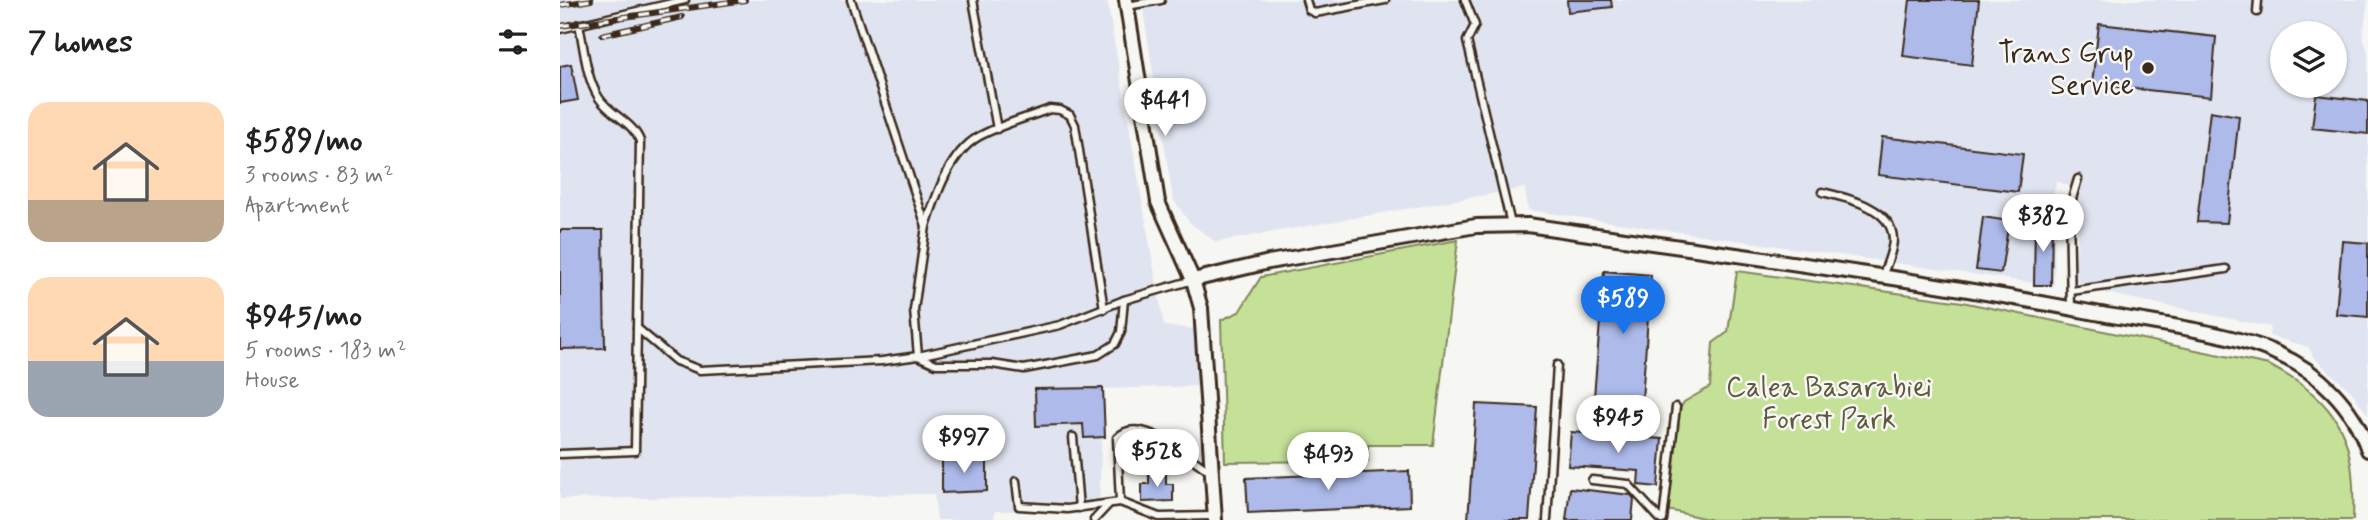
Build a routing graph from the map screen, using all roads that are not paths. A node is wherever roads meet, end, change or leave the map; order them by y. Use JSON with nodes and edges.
{"nodes":[{"id":1,"x":685,"y":0,"type":"edge"},
{"id":2,"x":850,"y":0,"type":"edge"},
{"id":3,"x":973,"y":0,"type":"edge"},
{"id":4,"x":1161,"y":0,"type":"edge"},
{"id":5,"x":1306,"y":0,"type":"edge"},
{"id":6,"x":1385,"y":0,"type":"edge"},
{"id":7,"x":1465,"y":0,"type":"edge"},
{"id":8,"x":2258,"y":0,"type":"edge"},
{"id":9,"x":1127,"y":3,"type":"edge"},
{"id":10,"x":2257,"y":12,"type":"dead end"},
{"id":11,"x":579,"y":24,"type":"junction"},
{"id":12,"x":560,"y":29,"type":"edge"},
{"id":13,"x":997,"y":129,"type":"junction"},
{"id":14,"x":2078,"y":179,"type":"dead end"},
{"id":15,"x":1822,"y":192,"type":"dead end"},
{"id":16,"x":1510,"y":224,"type":"junction"},
{"id":17,"x":926,"y":226,"type":"junction"},
{"id":18,"x":2226,"y":269,"type":"dead end"},
{"id":19,"x":1881,"y":279,"type":"junction"},
{"id":20,"x":1193,"y":280,"type":"junction"},
{"id":21,"x":2071,"y":291,"type":"junction"},
{"id":22,"x":1124,"y":300,"type":"junction"},
{"id":23,"x":2071,"y":308,"type":"junction"},
{"id":24,"x":1104,"y":309,"type":"junction"},
{"id":25,"x":637,"y":328,"type":"junction"},
{"id":26,"x":918,"y":356,"type":"junction"},
{"id":27,"x":1557,"y":365,"type":"dead end"},
{"id":28,"x":1676,"y":407,"type":"dead end"},
{"id":29,"x":1073,"y":437,"type":"dead end"},
{"id":30,"x":2367,"y":441,"type":"edge"},
{"id":31,"x":560,"y":454,"type":"edge"},
{"id":32,"x":1212,"y":473,"type":"junction"},
{"id":33,"x":1592,"y":480,"type":"dead end"},
{"id":34,"x":1016,"y":481,"type":"dead end"},
{"id":35,"x":1120,"y":502,"type":"junction"},
{"id":36,"x":1109,"y":504,"type":"junction"},
{"id":37,"x":1079,"y":508,"type":"junction"},
{"id":38,"x":1214,"y":518,"type":"edge"},
{"id":39,"x":1094,"y":520,"type":"edge"},
{"id":40,"x":1547,"y":520,"type":"edge"},
{"id":41,"x":1662,"y":520,"type":"edge"}],
"edges":[{"from":1,"to":11,"type":"lane"},
{"from":2,"to":17,"type":"lane"},
{"from":3,"to":13,"type":"lane"},
{"from":4,"to":9,"type":"lane"},
{"from":5,"to":6,"type":"lane"},
{"from":7,"to":16,"type":"lane"},
{"from":8,"to":10,"type":"lane"},
{"from":9,"to":20,"type":"street"},
{"from":11,"to":12,"type":"lane"},
{"from":11,"to":25,"type":"lane"},
{"from":13,"to":17,"type":"lane"},
{"from":13,"to":24,"type":"lane"},
{"from":14,"to":21,"type":"lane"},
{"from":15,"to":19,"type":"lane"},
{"from":16,"to":19,"type":"street"},
{"from":16,"to":20,"type":"street"},
{"from":17,"to":26,"type":"lane"},
{"from":18,"to":21,"type":"lane"},
{"from":19,"to":23,"type":"street"},
{"from":20,"to":22,"type":"lane"},
{"from":20,"to":32,"type":"street"},
{"from":21,"to":23,"type":"lane"},
{"from":22,"to":24,"type":"lane"},
{"from":22,"to":26,"type":"lane"},
{"from":23,"to":30,"type":"street"},
{"from":24,"to":26,"type":"lane"},
{"from":25,"to":26,"type":"lane"},
{"from":25,"to":31,"type":"lane"},
{"from":27,"to":40,"type":"lane"},
{"from":28,"to":41,"type":"lane"},
{"from":29,"to":37,"type":"lane"},
{"from":32,"to":35,"type":"lane"},
{"from":32,"to":38,"type":"street"},
{"from":33,"to":41,"type":"lane"},
{"from":34,"to":37,"type":"lane"},
{"from":35,"to":36,"type":"lane"},
{"from":35,"to":38,"type":"lane"},
{"from":36,"to":37,"type":"lane"},
{"from":36,"to":39,"type":"lane"}]}
